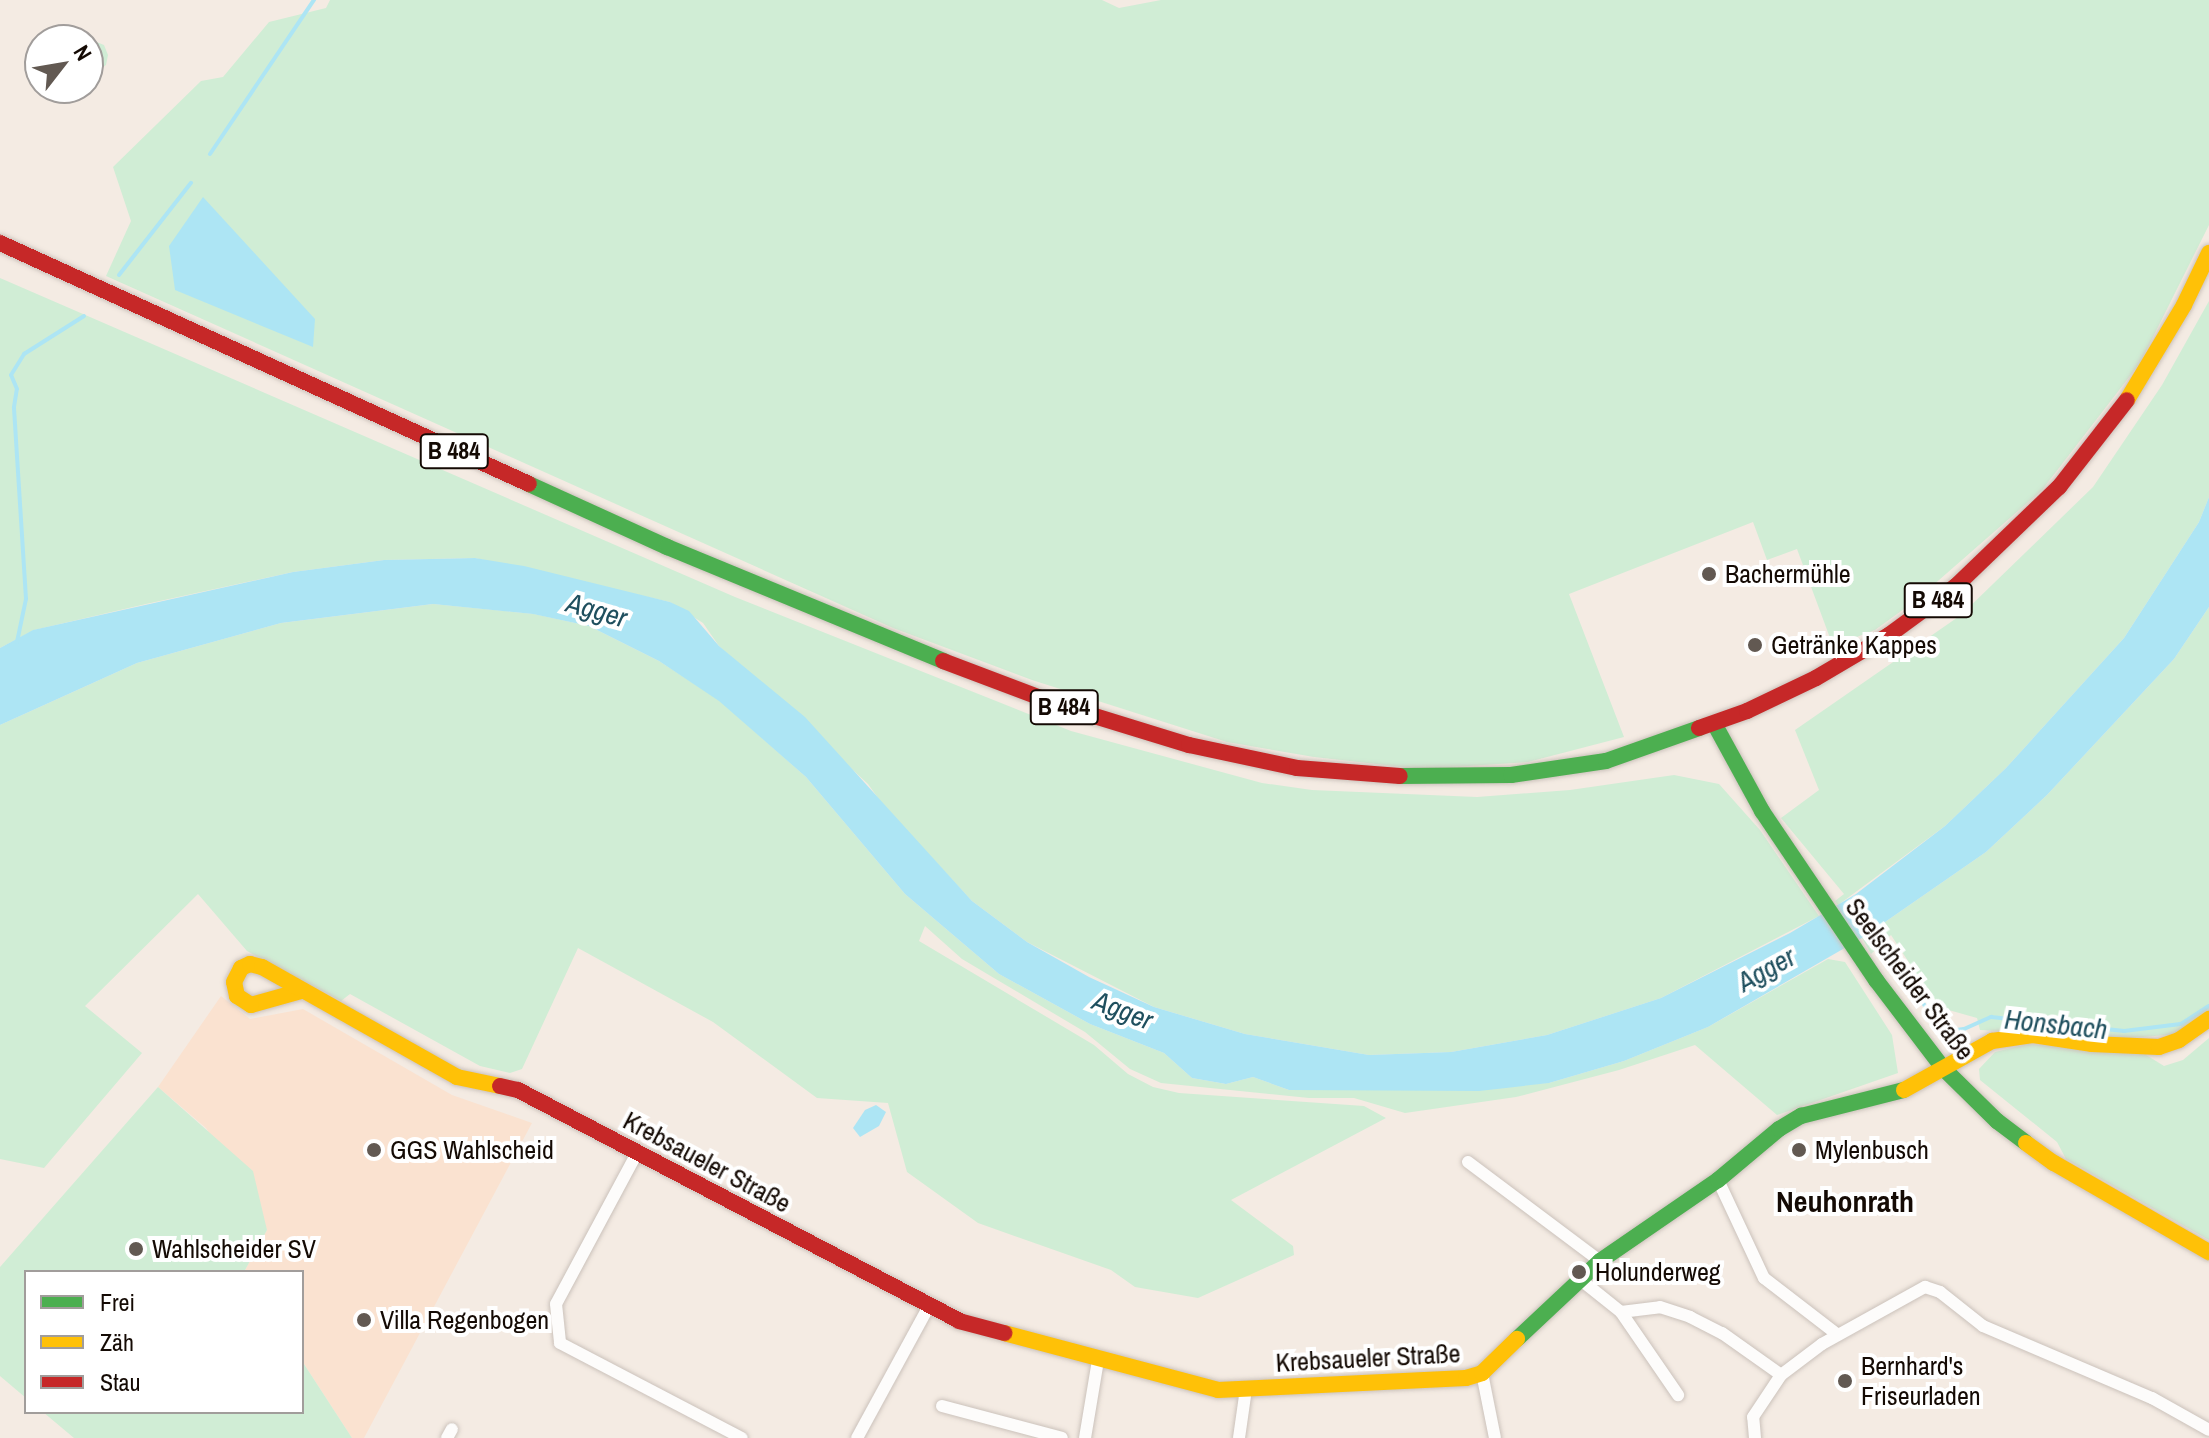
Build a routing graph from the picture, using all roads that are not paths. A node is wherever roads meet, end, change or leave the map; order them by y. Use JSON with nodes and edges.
{"nodes":[{"id":1,"x":0,"y":243,"type":"edge"},
{"id":2,"x":2209,"y":253,"type":"edge"},
{"id":3,"x":1715,"y":725,"type":"junction"},
{"id":4,"x":301,"y":991,"type":"dead end"},
{"id":5,"x":2209,"y":1019,"type":"edge"},
{"id":6,"x":1943,"y":1068,"type":"junction"},
{"id":7,"x":637,"y":1153,"type":"junction"},
{"id":8,"x":1468,"y":1162,"type":"dead end"},
{"id":9,"x":1718,"y":1180,"type":"junction"},
{"id":10,"x":2209,"y":1252,"type":"edge"},
{"id":11,"x":1600,"y":1261,"type":"junction"},
{"id":12,"x":1581,"y":1280,"type":"junction"},
{"id":13,"x":928,"y":1308,"type":"junction"},
{"id":14,"x":1621,"y":1312,"type":"junction"},
{"id":15,"x":1838,"y":1335,"type":"junction"},
{"id":16,"x":1098,"y":1360,"type":"junction"},
{"id":17,"x":1482,"y":1373,"type":"junction"},
{"id":18,"x":1781,"y":1375,"type":"junction"},
{"id":19,"x":1246,"y":1389,"type":"junction"},
{"id":20,"x":1678,"y":1395,"type":"dead end"},
{"id":21,"x":942,"y":1406,"type":"dead end"},
{"id":22,"x":2209,"y":1430,"type":"edge"},
{"id":23,"x":742,"y":1438,"type":"edge"},
{"id":24,"x":857,"y":1438,"type":"edge"},
{"id":25,"x":1062,"y":1438,"type":"edge"},
{"id":26,"x":1085,"y":1438,"type":"edge"},
{"id":27,"x":1239,"y":1438,"type":"edge"},
{"id":28,"x":1495,"y":1438,"type":"edge"},
{"id":29,"x":1755,"y":1438,"type":"edge"}],
"edges":[{"from":1,"to":3,"type":"street","number":"B 484"},
{"from":2,"to":3,"type":"street","number":"B 484"},
{"from":3,"to":6,"type":"street","name":"Seelscheider Straße"},
{"from":4,"to":7,"type":"street","name":"Krebsaueler Straße"},
{"from":5,"to":6,"type":"street","name":"Krebsaueler Straße"},
{"from":6,"to":9,"type":"street","name":"Krebsaueler Straße"},
{"from":6,"to":10,"type":"street","name":"Seelscheider Straße"},
{"from":7,"to":13,"type":"street","name":"Krebsaueler Straße"},
{"from":7,"to":23,"type":"street"},
{"from":8,"to":11,"type":"street"},
{"from":9,"to":11,"type":"street","name":"Krebsaueler Straße"},
{"from":9,"to":15,"type":"street"},
{"from":11,"to":12,"type":"street","name":"Krebsaueler Straße"},
{"from":12,"to":14,"type":"street"},
{"from":12,"to":17,"type":"street","name":"Krebsaueler Straße"},
{"from":13,"to":16,"type":"street","name":"Krebsaueler Straße"},
{"from":13,"to":24,"type":"street"},
{"from":14,"to":18,"type":"street"},
{"from":14,"to":20,"type":"street"},
{"from":15,"to":18,"type":"street"},
{"from":15,"to":22,"type":"street"},
{"from":16,"to":19,"type":"street","name":"Krebsaueler Straße"},
{"from":16,"to":26,"type":"street"},
{"from":17,"to":19,"type":"street","name":"Krebsaueler Straße"},
{"from":17,"to":28,"type":"street"},
{"from":18,"to":29,"type":"street"},
{"from":19,"to":27,"type":"street"},
{"from":21,"to":25,"type":"street"}]}
